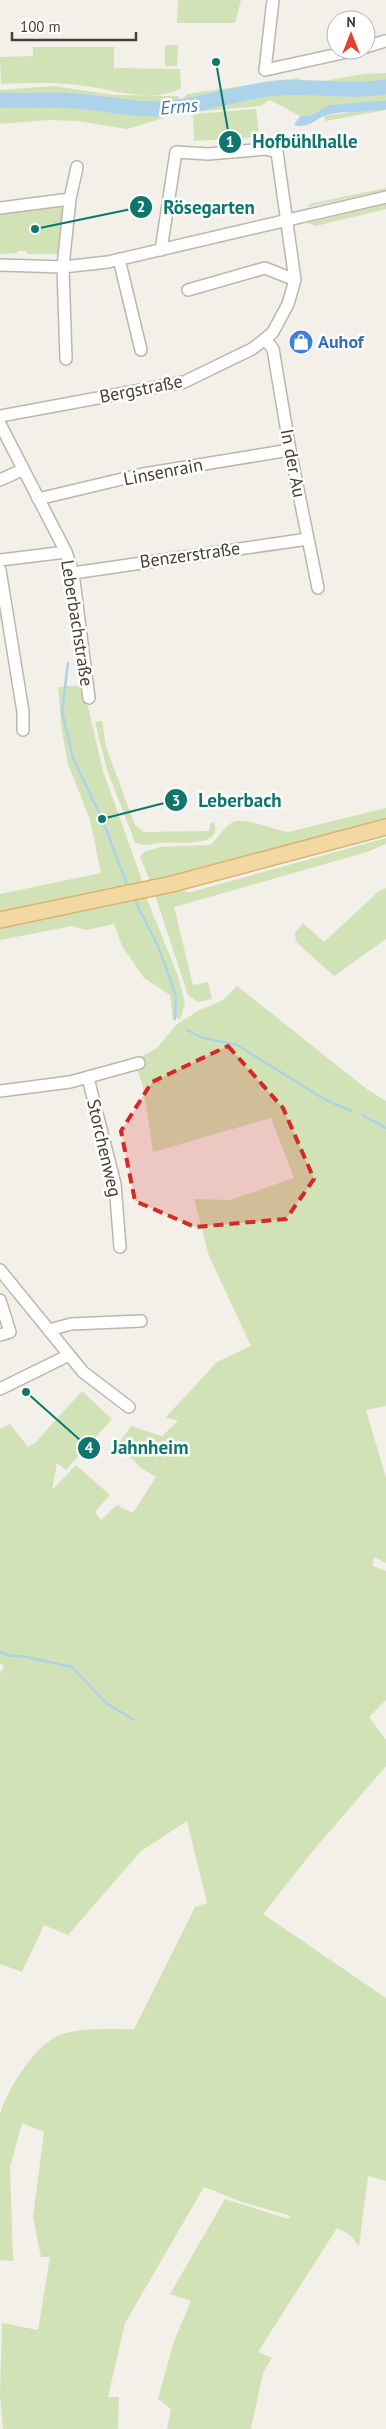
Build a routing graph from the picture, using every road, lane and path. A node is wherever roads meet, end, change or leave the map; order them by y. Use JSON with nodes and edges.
{"nodes":[{"id":1,"x":273,"y":0,"type":"edge"},
{"id":2,"x":326,"y":57,"type":"edge"},
{"id":3,"x":77,"y":167,"type":"dead end"},
{"id":4,"x":386,"y":197,"type":"edge"},
{"id":5,"x":70,"y":199,"type":"junction"},
{"id":6,"x":0,"y":208,"type":"edge"},
{"id":7,"x":286,"y":220,"type":"junction"},
{"id":8,"x":161,"y":250,"type":"junction"},
{"id":9,"x":119,"y":259,"type":"junction"},
{"id":10,"x":0,"y":264,"type":"edge"},
{"id":11,"x":63,"y":267,"type":"junction"},
{"id":12,"x":295,"y":280,"type":"junction"},
{"id":13,"x":188,"y":290,"type":"dead end"},
{"id":14,"x":265,"y":339,"type":"junction"},
{"id":15,"x":141,"y":350,"type":"dead end"},
{"id":16,"x":66,"y":359,"type":"dead end"},
{"id":17,"x":0,"y":416,"type":"edge"},
{"id":18,"x":0,"y":424,"type":"edge"},
{"id":19,"x":290,"y":450,"type":"junction"},
{"id":20,"x":22,"y":470,"type":"junction"},
{"id":21,"x":0,"y":480,"type":"edge"},
{"id":22,"x":38,"y":499,"type":"junction"},
{"id":23,"x":308,"y":539,"type":"junction"},
{"id":24,"x":66,"y":552,"type":"junction"},
{"id":25,"x":0,"y":560,"type":"edge"},
{"id":26,"x":0,"y":570,"type":"edge"},
{"id":27,"x":73,"y":573,"type":"junction"},
{"id":28,"x":318,"y":588,"type":"dead end"},
{"id":29,"x":0,"y":645,"type":"edge"},
{"id":30,"x":12,"y":645,"type":"junction"},
{"id":31,"x":89,"y":698,"type":"dead end"},
{"id":32,"x":23,"y":730,"type":"dead end"},
{"id":33,"x":386,"y":827,"type":"edge"},
{"id":34,"x":0,"y":920,"type":"edge"},
{"id":35,"x":139,"y":1063,"type":"dead end"},
{"id":36,"x":88,"y":1078,"type":"junction"},
{"id":37,"x":0,"y":1090,"type":"edge"},
{"id":38,"x":120,"y":1247,"type":"dead end"},
{"id":39,"x":1,"y":1275,"type":"edge"},
{"id":40,"x":0,"y":1300,"type":"edge"},
{"id":41,"x":141,"y":1321,"type":"dead end"},
{"id":42,"x":49,"y":1330,"type":"junction"},
{"id":43,"x":0,"y":1335,"type":"edge"},
{"id":44,"x":69,"y":1355,"type":"junction"},
{"id":45,"x":0,"y":1390,"type":"edge"},
{"id":46,"x":129,"y":1407,"type":"dead end"}],
"edges":[{"from":1,"to":2,"type":"street"},
{"from":3,"to":5,"type":"street"},
{"from":4,"to":7,"type":"street"},
{"from":5,"to":6,"type":"street"},
{"from":5,"to":11,"type":"street"},
{"from":7,"to":8,"type":"street"},
{"from":7,"to":8,"type":"street","name":"Bergstraße"},
{"from":7,"to":12,"type":"street","name":"Bergstraße"},
{"from":8,"to":9,"type":"street"},
{"from":9,"to":11,"type":"street"},
{"from":9,"to":15,"type":"street"},
{"from":10,"to":11,"type":"street"},
{"from":11,"to":16,"type":"street"},
{"from":12,"to":13,"type":"street"},
{"from":12,"to":14,"type":"street","name":"Bergstraße"},
{"from":14,"to":17,"type":"street","name":"Bergstraße"},
{"from":14,"to":19,"type":"street","name":"In der Au"},
{"from":18,"to":20,"type":"street","name":"Leberbachstraße"},
{"from":19,"to":22,"type":"street","name":"Linsenrain"},
{"from":19,"to":23,"type":"street","name":"In der Au"},
{"from":20,"to":21,"type":"street"},
{"from":20,"to":22,"type":"street","name":"Leberbachstraße"},
{"from":22,"to":24,"type":"street","name":"Leberbachstraße"},
{"from":23,"to":27,"type":"street","name":"Benzerstraße"},
{"from":23,"to":28,"type":"street","name":"In der Au"},
{"from":24,"to":25,"type":"street"},
{"from":24,"to":27,"type":"street","name":"Leberbachstraße"},
{"from":26,"to":30,"type":"street"},
{"from":27,"to":31,"type":"street","name":"Leberbachstraße"},
{"from":29,"to":30,"type":"street"},
{"from":30,"to":32,"type":"street"},
{"from":33,"to":34,"type":"main road"},
{"from":35,"to":36,"type":"street"},
{"from":36,"to":37,"type":"street"},
{"from":36,"to":38,"type":"street","name":"Storchenweg"},
{"from":39,"to":42,"type":"street"},
{"from":40,"to":43,"type":"street"},
{"from":41,"to":42,"type":"street"},
{"from":42,"to":44,"type":"street"},
{"from":44,"to":45,"type":"street"},
{"from":44,"to":46,"type":"street"}]}
